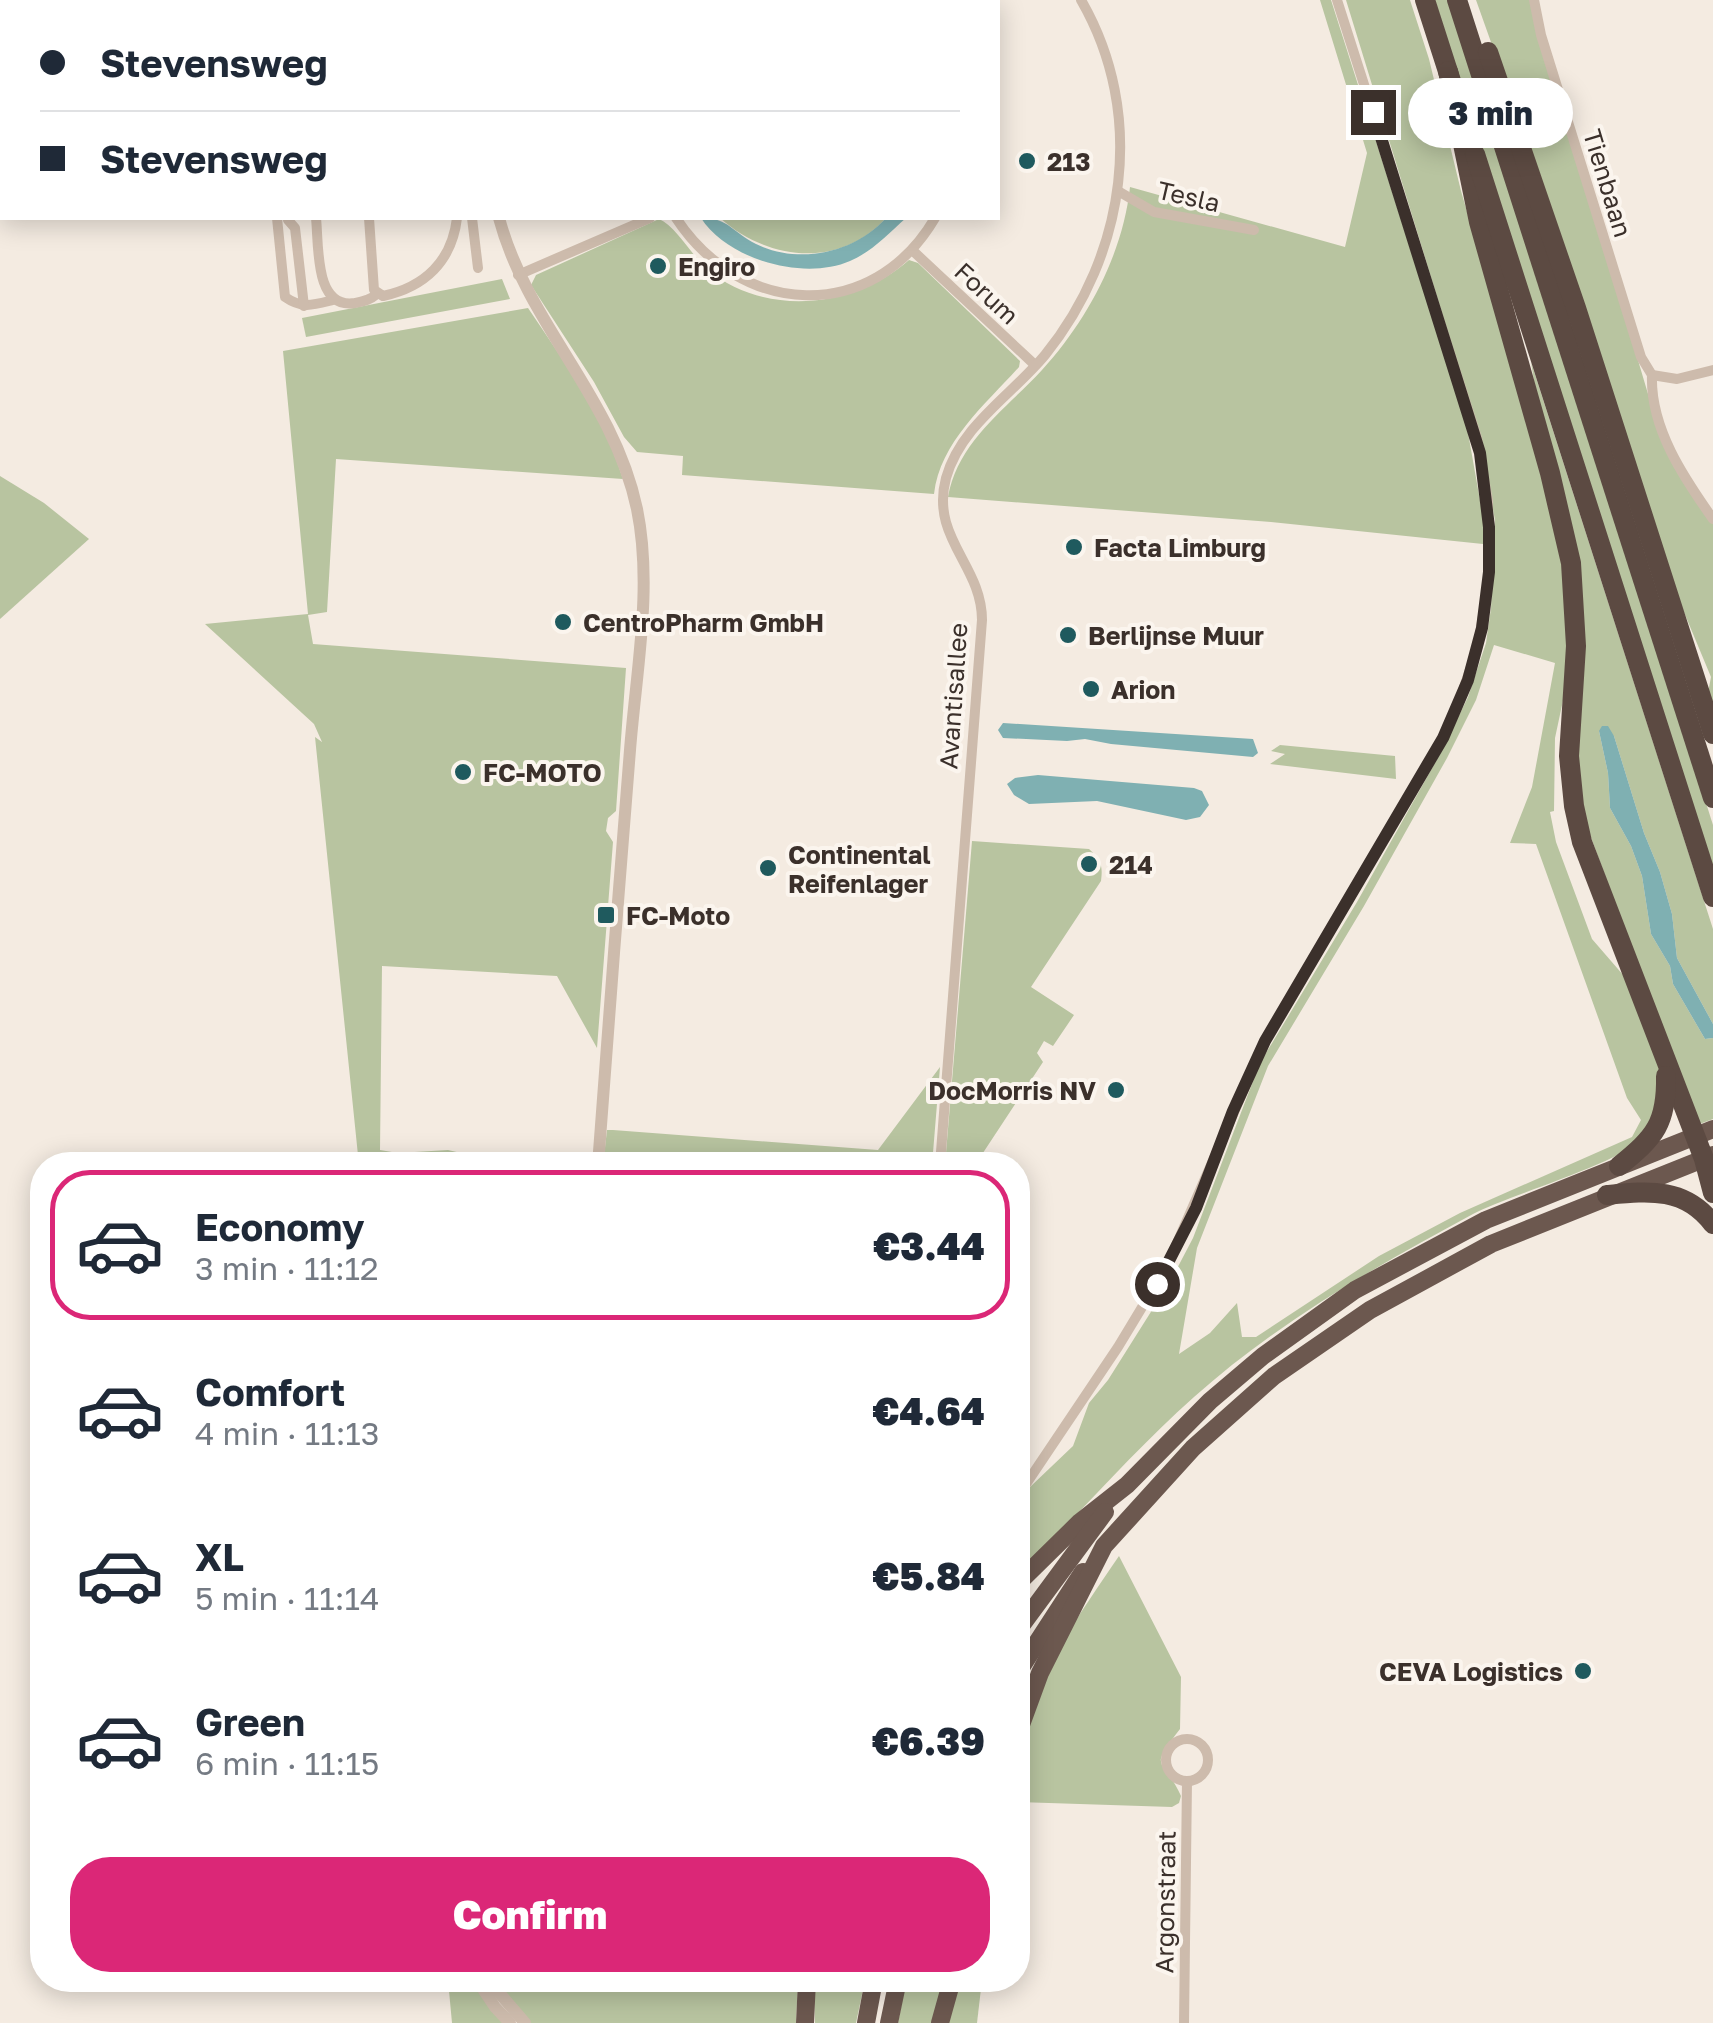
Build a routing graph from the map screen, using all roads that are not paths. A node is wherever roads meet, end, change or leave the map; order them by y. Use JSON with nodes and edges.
{"nodes":[{"id":1,"x":1081,"y":0,"type":"edge"},
{"id":2,"x":1337,"y":0,"type":"edge"},
{"id":3,"x":1425,"y":0,"type":"edge"},
{"id":4,"x":1460,"y":0,"type":"edge"},
{"id":5,"x":1534,"y":0,"type":"edge"},
{"id":6,"x":1448,"y":71,"type":"junction"},
{"id":7,"x":1118,"y":191,"type":"junction"},
{"id":8,"x":283,"y":220,"type":"edge"},
{"id":9,"x":284,"y":220,"type":"edge"},
{"id":10,"x":316,"y":220,"type":"edge"},
{"id":11,"x":369,"y":220,"type":"edge"},
{"id":12,"x":456,"y":220,"type":"edge"},
{"id":13,"x":472,"y":220,"type":"edge"},
{"id":14,"x":500,"y":220,"type":"edge"},
{"id":15,"x":645,"y":220,"type":"edge"},
{"id":16,"x":678,"y":220,"type":"edge"},
{"id":17,"x":934,"y":220,"type":"edge"},
{"id":18,"x":1254,"y":230,"type":"dead end"},
{"id":19,"x":912,"y":250,"type":"junction"},
{"id":20,"x":478,"y":268,"type":"dead end"},
{"id":21,"x":518,"y":276,"type":"junction"},
{"id":22,"x":377,"y":294,"type":"junction"},
{"id":23,"x":332,"y":300,"type":"junction"},
{"id":24,"x":304,"y":306,"type":"junction"},
{"id":25,"x":1035,"y":365,"type":"junction"},
{"id":26,"x":1713,"y":370,"type":"edge"},
{"id":27,"x":1652,"y":375,"type":"junction"},
{"id":28,"x":1713,"y":519,"type":"edge"},
{"id":29,"x":1713,"y":734,"type":"edge"},
{"id":30,"x":1713,"y":798,"type":"edge"},
{"id":31,"x":1713,"y":897,"type":"edge"},
{"id":32,"x":1667,"y":1064,"type":"junction"},
{"id":33,"x":1704,"y":1132,"type":"edge"},
{"id":34,"x":599,"y":1152,"type":"edge"},
{"id":35,"x":941,"y":1152,"type":"edge"},
{"id":36,"x":1708,"y":1157,"type":"edge"},
{"id":37,"x":1618,"y":1166,"type":"junction"},
{"id":38,"x":1713,"y":1194,"type":"edge"},
{"id":39,"x":1607,"y":1195,"type":"junction"},
{"id":40,"x":1713,"y":1224,"type":"edge"},
{"id":41,"x":1030,"y":1478,"type":"edge"},
{"id":42,"x":1127,"y":1485,"type":"junction"},
{"id":43,"x":1104,"y":1546,"type":"junction"},
{"id":44,"x":1030,"y":1571,"type":"edge"},
{"id":45,"x":1030,"y":1612,"type":"edge"},
{"id":46,"x":1030,"y":1653,"type":"edge"},
{"id":47,"x":1030,"y":1700,"type":"edge"},
{"id":48,"x":1187,"y":1781,"type":"junction"},
{"id":49,"x":484,"y":1992,"type":"edge"},
{"id":50,"x":498,"y":1992,"type":"edge"},
{"id":51,"x":806,"y":1992,"type":"edge"},
{"id":52,"x":872,"y":1992,"type":"edge"},
{"id":53,"x":896,"y":1992,"type":"edge"},
{"id":54,"x":949,"y":1992,"type":"edge"},
{"id":55,"x":510,"y":2023,"type":"edge"},
{"id":56,"x":525,"y":2023,"type":"edge"},
{"id":57,"x":805,"y":2023,"type":"edge"},
{"id":58,"x":866,"y":2023,"type":"edge"},
{"id":59,"x":890,"y":2023,"type":"edge"},
{"id":60,"x":940,"y":2023,"type":"edge"},
{"id":61,"x":1184,"y":2023,"type":"edge"}],
"edges":[{"from":1,"to":7,"type":"street","name":"Avantisallee"},
{"from":2,"to":41,"type":"street"},
{"from":3,"to":6,"type":"highway"},
{"from":4,"to":29,"type":"highway"},
{"from":4,"to":30,"type":"highway"},
{"from":5,"to":27,"type":"street","name":"Tienbaan"},
{"from":6,"to":31,"type":"highway"},
{"from":6,"to":32,"type":"highway"},
{"from":7,"to":18,"type":"street","name":"Tesla"},
{"from":7,"to":25,"type":"street","name":"Avantisallee"},
{"from":8,"to":24,"type":"street"},
{"from":9,"to":24,"type":"street"},
{"from":10,"to":23,"type":"street"},
{"from":11,"to":22,"type":"street"},
{"from":12,"to":22,"type":"street"},
{"from":13,"to":20,"type":"street"},
{"from":14,"to":21,"type":"street"},
{"from":15,"to":21,"type":"street"},
{"from":16,"to":19,"type":"street"},
{"from":17,"to":19,"type":"street"},
{"from":19,"to":25,"type":"street","name":"Forum"},
{"from":21,"to":34,"type":"street"},
{"from":22,"to":23,"type":"street"},
{"from":23,"to":24,"type":"street"},
{"from":25,"to":35,"type":"street","name":"Avantisallee"},
{"from":26,"to":27,"type":"street"},
{"from":27,"to":28,"type":"street","name":"Tienbaan"},
{"from":32,"to":33,"type":"highway"},
{"from":32,"to":37,"type":"highway"},
{"from":33,"to":36,"type":"highway"},
{"from":33,"to":37,"type":"highway"},
{"from":36,"to":38,"type":"highway"},
{"from":36,"to":39,"type":"highway"},
{"from":37,"to":42,"type":"highway"},
{"from":39,"to":40,"type":"highway"},
{"from":39,"to":43,"type":"highway"},
{"from":42,"to":44,"type":"highway"},
{"from":42,"to":45,"type":"highway"},
{"from":43,"to":46,"type":"highway"},
{"from":43,"to":47,"type":"highway"},
{"from":48,"to":48,"type":"street"},
{"from":48,"to":61,"type":"street","name":"Argonstraat"},
{"from":49,"to":55,"type":"street"},
{"from":50,"to":56,"type":"street"},
{"from":51,"to":57,"type":"highway"},
{"from":52,"to":58,"type":"highway"},
{"from":53,"to":59,"type":"highway"},
{"from":54,"to":60,"type":"highway"}]}
